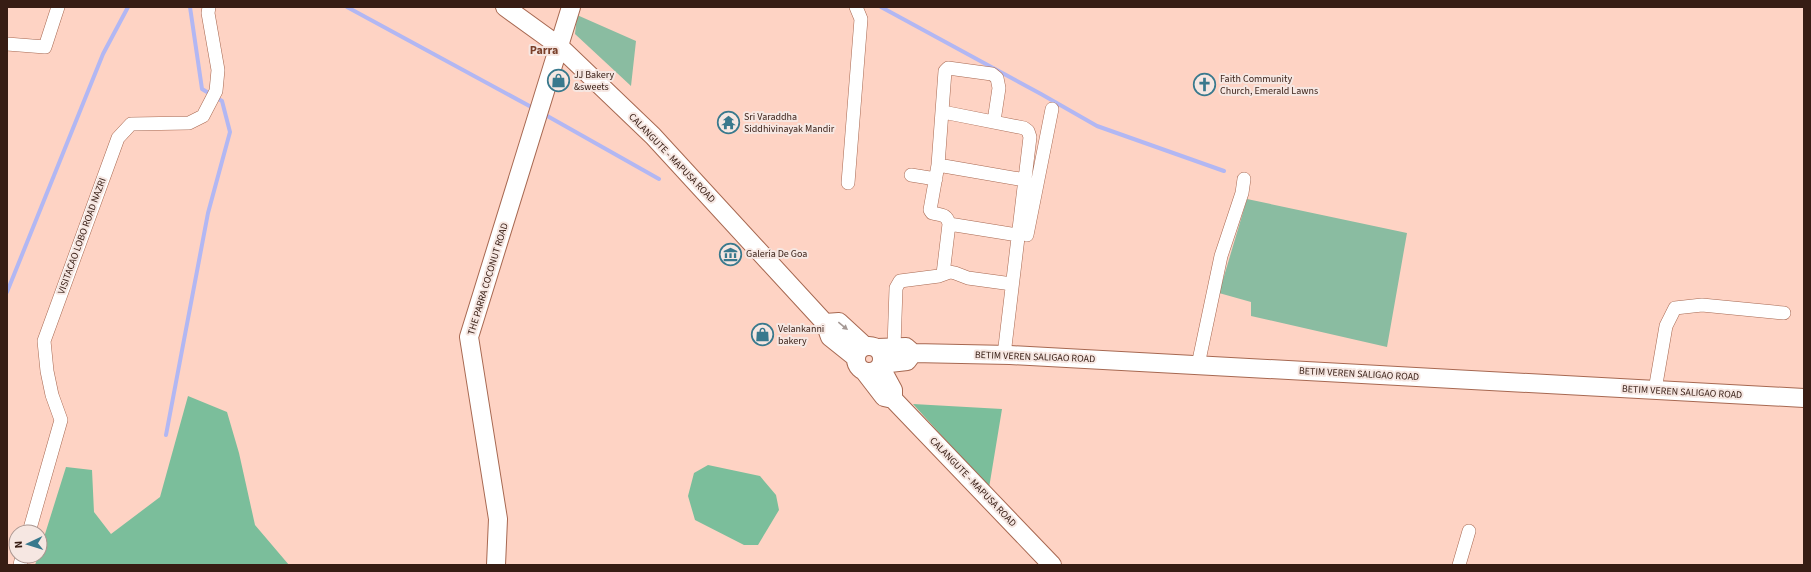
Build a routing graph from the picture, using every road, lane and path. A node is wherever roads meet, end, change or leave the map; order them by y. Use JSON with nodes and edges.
{"nodes":[{"id":1,"x":58,"y":7,"type":"edge"},
{"id":2,"x":209,"y":7,"type":"edge"},
{"id":3,"x":504,"y":7,"type":"edge"},
{"id":4,"x":570,"y":7,"type":"edge"},
{"id":5,"x":856,"y":7,"type":"edge"},
{"id":6,"x":7,"y":44,"type":"edge"},
{"id":7,"x":558,"y":46,"type":"junction"},
{"id":8,"x":1052,"y":109,"type":"dead end"},
{"id":9,"x":943,"y":112,"type":"junction"},
{"id":10,"x":994,"y":121,"type":"junction"},
{"id":11,"x":938,"y":165,"type":"junction"},
{"id":12,"x":911,"y":175,"type":"dead end"},
{"id":13,"x":936,"y":179,"type":"junction"},
{"id":14,"x":1244,"y":179,"type":"dead end"},
{"id":15,"x":1025,"y":180,"type":"junction"},
{"id":16,"x":848,"y":183,"type":"dead end"},
{"id":17,"x":949,"y":224,"type":"junction"},
{"id":18,"x":1018,"y":235,"type":"junction"},
{"id":19,"x":943,"y":274,"type":"junction"},
{"id":20,"x":1012,"y":284,"type":"junction"},
{"id":21,"x":1784,"y":313,"type":"dead end"},
{"id":22,"x":1007,"y":355,"type":"junction"},
{"id":23,"x":874,"y":357,"type":"junction"},
{"id":24,"x":1198,"y":365,"type":"junction"},
{"id":25,"x":1655,"y":390,"type":"junction"},
{"id":26,"x":1804,"y":398,"type":"edge"},
{"id":27,"x":31,"y":524,"type":"edge"},
{"id":28,"x":1470,"y":531,"type":"dead end"},
{"id":29,"x":496,"y":565,"type":"edge"},
{"id":30,"x":1052,"y":565,"type":"edge"},
{"id":31,"x":1459,"y":565,"type":"edge"}],
"edges":[{"from":1,"to":6,"type":"street"},
{"from":2,"to":27,"type":"street","name":"VISITACAO LOBO ROAD NAZRI"},
{"from":3,"to":7,"type":"main road","name":"CALANGUTE - MAPUSA ROAD"},
{"from":4,"to":7,"type":"main road","name":"THE PARRA COCONUT ROAD"},
{"from":5,"to":16,"type":"street"},
{"from":7,"to":23,"type":"main road","name":"CALANGUTE - MAPUSA ROAD"},
{"from":7,"to":29,"type":"main road","name":"THE PARRA COCONUT ROAD"},
{"from":8,"to":22,"type":"street"},
{"from":9,"to":10,"type":"street"},
{"from":9,"to":10,"type":"street"},
{"from":9,"to":11,"type":"street"},
{"from":10,"to":15,"type":"street"},
{"from":11,"to":13,"type":"street"},
{"from":11,"to":15,"type":"street"},
{"from":12,"to":13,"type":"street"},
{"from":13,"to":17,"type":"street"},
{"from":14,"to":24,"type":"street"},
{"from":15,"to":18,"type":"street"},
{"from":17,"to":18,"type":"street"},
{"from":17,"to":19,"type":"street"},
{"from":18,"to":20,"type":"street"},
{"from":19,"to":20,"type":"street"},
{"from":19,"to":23,"type":"street"},
{"from":20,"to":22,"type":"street"},
{"from":21,"to":25,"type":"street"},
{"from":22,"to":23,"type":"main road","name":"BETIM VEREN SALIGAO ROAD"},
{"from":22,"to":24,"type":"main road","name":"BETIM VEREN SALIGAO ROAD"},
{"from":23,"to":30,"type":"main road","name":"CALANGUTE - MAPUSA ROAD"},
{"from":24,"to":25,"type":"main road","name":"BETIM VEREN SALIGAO ROAD"},
{"from":25,"to":26,"type":"main road","name":"BETIM VEREN SALIGAO ROAD"},
{"from":28,"to":31,"type":"street"}]}
